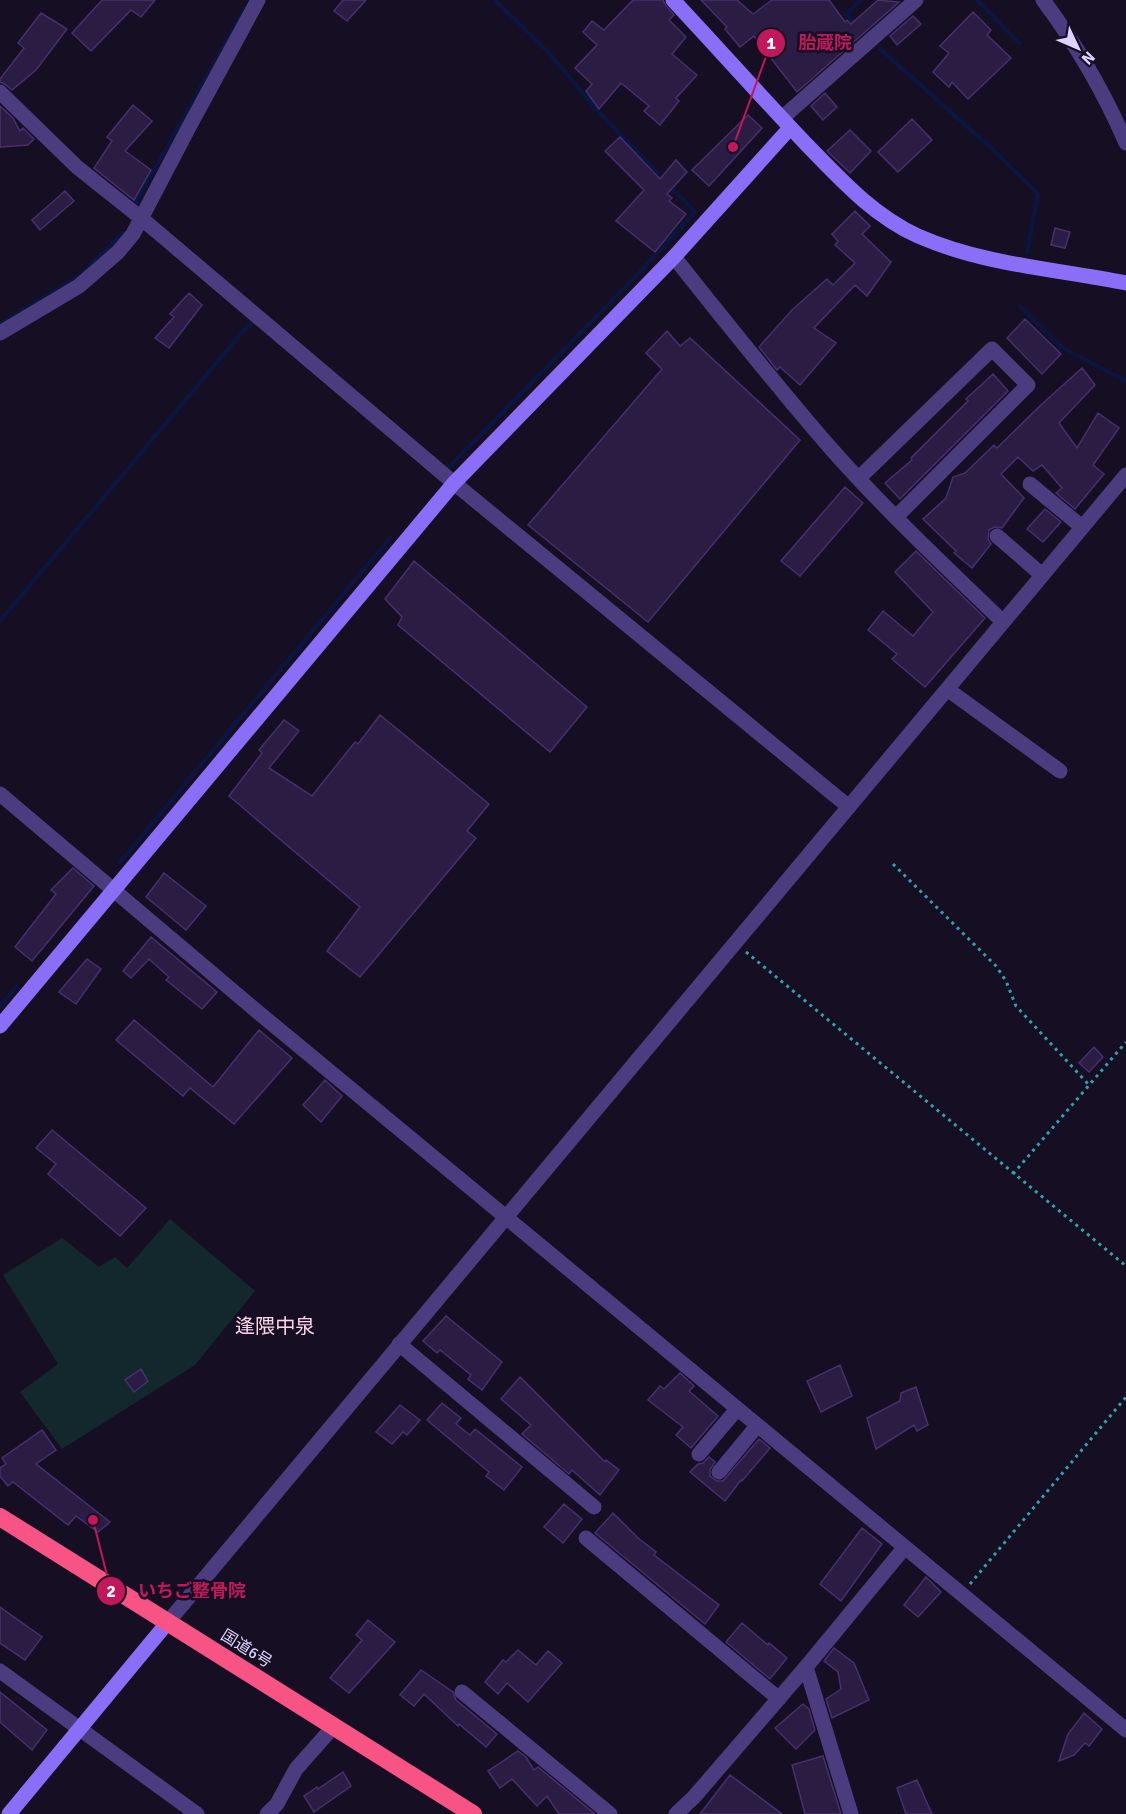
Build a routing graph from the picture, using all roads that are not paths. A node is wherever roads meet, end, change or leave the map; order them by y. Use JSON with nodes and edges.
{"nodes":[{"id":1,"x":258,"y":0,"type":"edge"},
{"id":2,"x":673,"y":0,"type":"edge"},
{"id":3,"x":916,"y":0,"type":"edge"},
{"id":4,"x":1043,"y":0,"type":"edge"},
{"id":5,"x":0,"y":92,"type":"edge"},
{"id":6,"x":786,"y":123,"type":"junction"},
{"id":7,"x":1126,"y":142,"type":"edge"},
{"id":8,"x":141,"y":218,"type":"junction"},
{"id":9,"x":674,"y":257,"type":"junction"},
{"id":10,"x":1126,"y":283,"type":"edge"},
{"id":11,"x":0,"y":333,"type":"edge"},
{"id":12,"x":1126,"y":475,"type":"edge"},
{"id":13,"x":859,"y":478,"type":"junction"},
{"id":14,"x":454,"y":483,"type":"junction"},
{"id":15,"x":1030,"y":484,"type":"dead end"},
{"id":16,"x":896,"y":517,"type":"junction"},
{"id":17,"x":1082,"y":527,"type":"junction"},
{"id":18,"x":996,"y":536,"type":"dead end"},
{"id":19,"x":1042,"y":575,"type":"junction"},
{"id":20,"x":1003,"y":622,"type":"junction"},
{"id":21,"x":947,"y":689,"type":"junction"},
{"id":22,"x":1060,"y":771,"type":"dead end"},
{"id":23,"x":0,"y":794,"type":"edge"},
{"id":24,"x":849,"y":807,"type":"junction"},
{"id":25,"x":113,"y":890,"type":"junction"},
{"id":26,"x":0,"y":1026,"type":"edge"},
{"id":27,"x":506,"y":1219,"type":"junction"},
{"id":28,"x":399,"y":1344,"type":"junction"},
{"id":29,"x":737,"y":1409,"type":"junction"},
{"id":30,"x":757,"y":1426,"type":"junction"},
{"id":31,"x":699,"y":1454,"type":"dead end"},
{"id":32,"x":719,"y":1472,"type":"dead end"},
{"id":33,"x":594,"y":1507,"type":"dead end"},
{"id":34,"x":0,"y":1517,"type":"edge"},
{"id":35,"x":586,"y":1538,"type":"dead end"},
{"id":36,"x":905,"y":1547,"type":"junction"},
{"id":37,"x":168,"y":1622,"type":"junction"},
{"id":38,"x":806,"y":1667,"type":"junction"},
{"id":39,"x":0,"y":1671,"type":"edge"},
{"id":40,"x":462,"y":1692,"type":"dead end"},
{"id":41,"x":779,"y":1699,"type":"junction"},
{"id":42,"x":334,"y":1726,"type":"junction"},
{"id":43,"x":80,"y":1730,"type":"junction"},
{"id":44,"x":1126,"y":1730,"type":"edge"},
{"id":45,"x":9,"y":1814,"type":"edge"},
{"id":46,"x":197,"y":1814,"type":"edge"},
{"id":47,"x":267,"y":1814,"type":"edge"},
{"id":48,"x":473,"y":1814,"type":"edge"},
{"id":49,"x":610,"y":1814,"type":"edge"},
{"id":50,"x":676,"y":1814,"type":"edge"},
{"id":51,"x":851,"y":1814,"type":"edge"}],
"edges":[{"from":1,"to":8,"type":"street"},
{"from":2,"to":6,"type":"street"},
{"from":3,"to":6,"type":"street"},
{"from":4,"to":7,"type":"street"},
{"from":5,"to":8,"type":"street"},
{"from":6,"to":9,"type":"street"},
{"from":6,"to":10,"type":"street"},
{"from":8,"to":11,"type":"street"},
{"from":8,"to":14,"type":"street"},
{"from":9,"to":13,"type":"street"},
{"from":9,"to":14,"type":"street"},
{"from":12,"to":17,"type":"street"},
{"from":13,"to":16,"type":"street"},
{"from":13,"to":16,"type":"street"},
{"from":14,"to":24,"type":"street"},
{"from":14,"to":25,"type":"street"},
{"from":15,"to":17,"type":"street"},
{"from":16,"to":20,"type":"street"},
{"from":17,"to":19,"type":"street"},
{"from":18,"to":19,"type":"street"},
{"from":19,"to":20,"type":"street"},
{"from":20,"to":21,"type":"street"},
{"from":21,"to":22,"type":"street"},
{"from":21,"to":24,"type":"street"},
{"from":23,"to":25,"type":"street"},
{"from":24,"to":27,"type":"street"},
{"from":25,"to":26,"type":"street"},
{"from":25,"to":27,"type":"street"},
{"from":27,"to":28,"type":"street"},
{"from":27,"to":29,"type":"street"},
{"from":28,"to":33,"type":"street"},
{"from":28,"to":37,"type":"street"},
{"from":29,"to":30,"type":"street"},
{"from":29,"to":31,"type":"street"},
{"from":30,"to":32,"type":"street"},
{"from":30,"to":36,"type":"street"},
{"from":34,"to":37,"type":"highway","name":"国道6号"},
{"from":35,"to":41,"type":"street"},
{"from":36,"to":38,"type":"street"},
{"from":36,"to":44,"type":"street"},
{"from":37,"to":42,"type":"highway","name":"国道6号"},
{"from":37,"to":43,"type":"street"},
{"from":38,"to":41,"type":"street"},
{"from":38,"to":51,"type":"street"},
{"from":39,"to":43,"type":"street"},
{"from":40,"to":49,"type":"street"},
{"from":41,"to":50,"type":"street"},
{"from":42,"to":47,"type":"street"},
{"from":42,"to":48,"type":"highway","name":"国道6号"},
{"from":43,"to":45,"type":"street"},
{"from":43,"to":46,"type":"street"}]}
